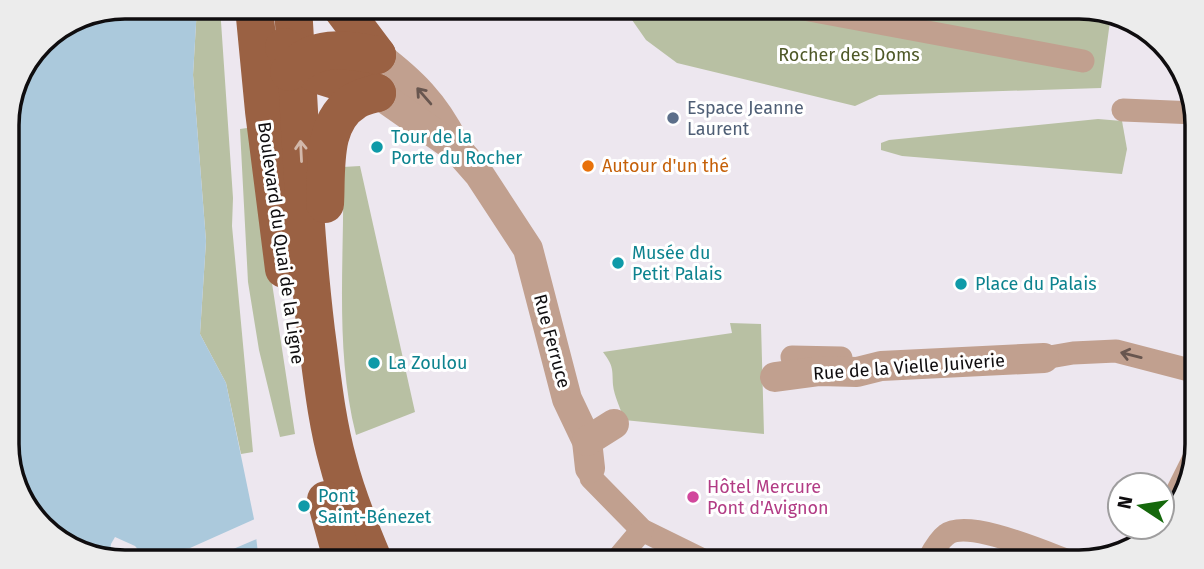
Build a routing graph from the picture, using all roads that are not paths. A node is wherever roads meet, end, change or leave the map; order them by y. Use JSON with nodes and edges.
{"nodes":[{"id":1,"x":255,"y":19,"type":"edge"},
{"id":2,"x":270,"y":19,"type":"edge"},
{"id":3,"x":294,"y":19,"type":"edge"},
{"id":4,"x":350,"y":19,"type":"edge"},
{"id":5,"x":857,"y":19,"type":"edge"},
{"id":6,"x":377,"y":55,"type":"junction"},
{"id":7,"x":1083,"y":61,"type":"dead end"},
{"id":8,"x":297,"y":63,"type":"junction"},
{"id":9,"x":377,"y":93,"type":"junction"},
{"id":10,"x":1123,"y":110,"type":"dead end"},
{"id":11,"x":264,"y":111,"type":"junction"},
{"id":12,"x":1184,"y":113,"type":"edge"},
{"id":13,"x":457,"y":149,"type":"junction"},
{"id":14,"x":319,"y":357,"type":"junction"},
{"id":15,"x":1044,"y":358,"type":"joint"},
{"id":16,"x":783,"y":367,"type":"dead end"},
{"id":17,"x":1185,"y":369,"type":"edge"},
{"id":18,"x":614,"y":424,"type":"dead end"},
{"id":19,"x":588,"y":454,"type":"junction"},
{"id":20,"x":328,"y":469,"type":"junction"},
{"id":21,"x":642,"y":530,"type":"junction"},
{"id":22,"x":341,"y":550,"type":"edge"},
{"id":23,"x":369,"y":550,"type":"edge"},
{"id":24,"x":625,"y":550,"type":"edge"},
{"id":25,"x":679,"y":550,"type":"edge"},
{"id":26,"x":935,"y":550,"type":"edge"},
{"id":27,"x":1036,"y":550,"type":"edge"}],
"edges":[{"from":1,"to":11,"type":"main road","name":"Boulevard du Quai de la Ligne"},
{"from":2,"to":8,"type":"main road"},
{"from":3,"to":8,"type":"main road","name":"Boulevard du Quai de la Ligne"},
{"from":4,"to":6,"type":"main road"},
{"from":5,"to":7,"type":"street"},
{"from":6,"to":8,"type":"main road"},
{"from":13,"to":6,"type":"street","name":"Rue Ferruce","one_way":true},
{"from":8,"to":9,"type":"main road"},
{"from":8,"to":11,"type":"main road"},
{"from":14,"to":8,"type":"main road","name":"Boulevard du Quai de la Ligne","one_way":true},
{"from":9,"to":13,"type":"street","name":"Rue Ferruce"},
{"from":9,"to":14,"type":"main road"},
{"from":10,"to":12,"type":"street"},
{"from":11,"to":20,"type":"main road","name":"Boulevard du Quai de la Ligne"},
{"from":13,"to":19,"type":"street","name":"Rue Ferruce"},
{"from":14,"to":20,"type":"main road","name":"Boulevard du Quai de la Ligne"},
{"from":15,"to":16,"type":"street","name":"Rue de la Vielle Juiverie"},
{"from":17,"to":15,"type":"street","one_way":true},
{"from":18,"to":19,"type":"street"},
{"from":19,"to":21,"type":"street","name":"Rue Ferruce"},
{"from":20,"to":22,"type":"main road"},
{"from":20,"to":23,"type":"main road"},
{"from":21,"to":24,"type":"street"},
{"from":21,"to":25,"type":"street","name":"Rue Ferruce"},
{"from":26,"to":27,"type":"street"}]}
